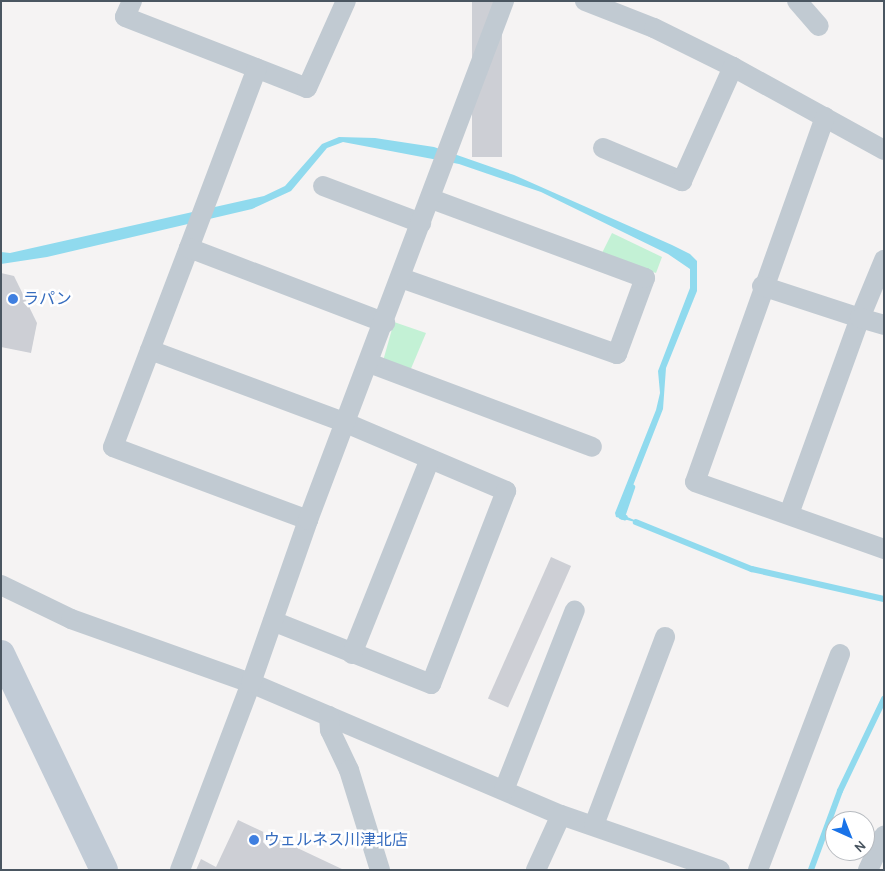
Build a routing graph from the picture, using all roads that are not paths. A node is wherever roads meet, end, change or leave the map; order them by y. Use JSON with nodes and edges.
{"nodes":[{"id":1,"x":132,"y":1,"type":"edge"},
{"id":2,"x":346,"y":1,"type":"edge"},
{"id":3,"x":504,"y":1,"type":"edge"},
{"id":4,"x":585,"y":1,"type":"edge"},
{"id":5,"x":797,"y":1,"type":"edge"},
{"id":6,"x":614,"y":5,"type":"edge"},
{"id":7,"x":819,"y":26,"type":"dead end"},
{"id":8,"x":733,"y":67,"type":"junction"},
{"id":9,"x":257,"y":68,"type":"junction"},
{"id":10,"x":825,"y":117,"type":"junction"},
{"id":11,"x":603,"y":148,"type":"dead end"},
{"id":12,"x":884,"y":150,"type":"edge"},
{"id":13,"x":323,"y":186,"type":"dead end"},
{"id":14,"x":430,"y":199,"type":"junction"},
{"id":15,"x":421,"y":224,"type":"junction"},
{"id":16,"x":188,"y":248,"type":"junction"},
{"id":17,"x":884,"y":260,"type":"edge"},
{"id":18,"x":401,"y":278,"type":"junction"},
{"id":19,"x":762,"y":286,"type":"junction"},
{"id":20,"x":860,"y":318,"type":"junction"},
{"id":21,"x":385,"y":323,"type":"junction"},
{"id":22,"x":884,"y":325,"type":"edge"},
{"id":23,"x":150,"y":350,"type":"junction"},
{"id":24,"x":369,"y":363,"type":"junction"},
{"id":25,"x":346,"y":423,"type":"junction"},
{"id":26,"x":592,"y":447,"type":"dead end"},
{"id":27,"x":430,"y":459,"type":"junction"},
{"id":28,"x":789,"y":514,"type":"junction"},
{"id":29,"x":308,"y":520,"type":"junction"},
{"id":30,"x":884,"y":549,"type":"edge"},
{"id":31,"x":1,"y":584,"type":"edge"},
{"id":32,"x":575,"y":610,"type":"dead end"},
{"id":33,"x":273,"y":621,"type":"junction"},
{"id":34,"x":665,"y":638,"type":"dead end"},
{"id":35,"x":1,"y":654,"type":"edge"},
{"id":36,"x":352,"y":654,"type":"junction"},
{"id":37,"x":840,"y":654,"type":"dead end"},
{"id":38,"x":251,"y":683,"type":"junction"},
{"id":39,"x":329,"y":716,"type":"junction"},
{"id":40,"x":504,"y":790,"type":"junction"},
{"id":41,"x":561,"y":814,"type":"junction"},
{"id":42,"x":594,"y":825,"type":"junction"},
{"id":43,"x":884,"y":834,"type":"edge"},
{"id":44,"x":875,"y":863,"type":"edge"},
{"id":45,"x":104,"y":870,"type":"edge"},
{"id":46,"x":180,"y":870,"type":"edge"},
{"id":47,"x":380,"y":870,"type":"edge"},
{"id":48,"x":536,"y":870,"type":"edge"},
{"id":49,"x":720,"y":870,"type":"edge"},
{"id":50,"x":758,"y":870,"type":"edge"}],
"edges":[{"from":1,"to":9,"type":"street"},
{"from":2,"to":9,"type":"street"},
{"from":3,"to":14,"type":"street"},
{"from":4,"to":6,"type":"street"},
{"from":5,"to":7,"type":"street"},
{"from":6,"to":8,"type":"street"},
{"from":8,"to":10,"type":"street"},
{"from":8,"to":11,"type":"street"},
{"from":9,"to":16,"type":"street"},
{"from":10,"to":12,"type":"street"},
{"from":10,"to":19,"type":"street"},
{"from":13,"to":15,"type":"street"},
{"from":14,"to":15,"type":"street"},
{"from":14,"to":18,"type":"street"},
{"from":15,"to":18,"type":"street"},
{"from":16,"to":21,"type":"street"},
{"from":16,"to":23,"type":"street"},
{"from":17,"to":20,"type":"street"},
{"from":18,"to":21,"type":"street"},
{"from":19,"to":20,"type":"street"},
{"from":19,"to":28,"type":"street"},
{"from":20,"to":22,"type":"street"},
{"from":20,"to":28,"type":"street"},
{"from":21,"to":24,"type":"street"},
{"from":23,"to":25,"type":"street"},
{"from":23,"to":29,"type":"street"},
{"from":24,"to":25,"type":"street"},
{"from":24,"to":26,"type":"street"},
{"from":25,"to":27,"type":"street"},
{"from":25,"to":29,"type":"street"},
{"from":27,"to":36,"type":"street"},
{"from":27,"to":36,"type":"street"},
{"from":28,"to":30,"type":"street"},
{"from":29,"to":33,"type":"street"},
{"from":31,"to":38,"type":"street"},
{"from":32,"to":40,"type":"street"},
{"from":33,"to":36,"type":"street"},
{"from":33,"to":38,"type":"street"},
{"from":34,"to":42,"type":"street"},
{"from":35,"to":45,"type":"street"},
{"from":37,"to":50,"type":"street"},
{"from":38,"to":39,"type":"street"},
{"from":38,"to":46,"type":"street"},
{"from":39,"to":40,"type":"street"},
{"from":39,"to":47,"type":"street"},
{"from":40,"to":41,"type":"street"},
{"from":41,"to":42,"type":"street"},
{"from":41,"to":48,"type":"street"},
{"from":42,"to":49,"type":"street"},
{"from":43,"to":44,"type":"street"}]}
